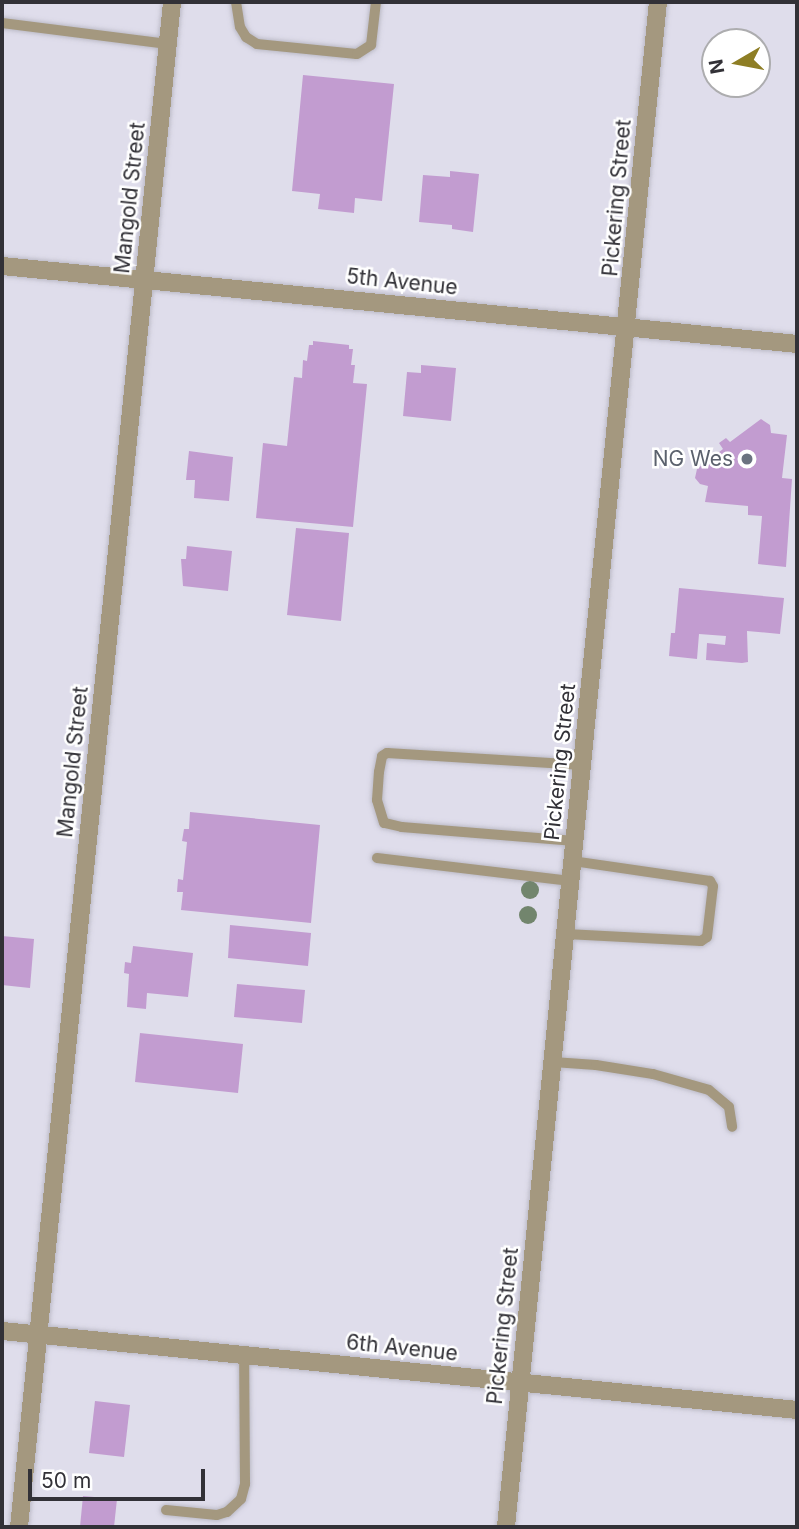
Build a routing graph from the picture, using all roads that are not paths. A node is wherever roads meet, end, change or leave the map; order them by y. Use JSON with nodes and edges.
{"nodes":[{"id":1,"x":172,"y":2,"type":"edge"},
{"id":2,"x":236,"y":2,"type":"edge"},
{"id":3,"x":376,"y":2,"type":"edge"},
{"id":4,"x":658,"y":2,"type":"edge"},
{"id":5,"x":2,"y":23,"type":"edge"},
{"id":6,"x":168,"y":44,"type":"junction"},
{"id":7,"x":2,"y":266,"type":"edge"},
{"id":8,"x":144,"y":280,"type":"junction"},
{"id":9,"x":627,"y":327,"type":"junction"},
{"id":10,"x":797,"y":344,"type":"edge"},
{"id":11,"x":583,"y":765,"type":"junction"},
{"id":12,"x":575,"y":842,"type":"junction"},
{"id":13,"x":377,"y":858,"type":"dead end"},
{"id":14,"x":573,"y":861,"type":"junction"},
{"id":15,"x":571,"y":881,"type":"junction"},
{"id":16,"x":566,"y":934,"type":"junction"},
{"id":17,"x":553,"y":1062,"type":"junction"},
{"id":18,"x":732,"y":1127,"type":"dead end"},
{"id":19,"x":2,"y":1331,"type":"edge"},
{"id":20,"x":38,"y":1335,"type":"junction"},
{"id":21,"x":244,"y":1356,"type":"junction"},
{"id":22,"x":520,"y":1383,"type":"junction"},
{"id":23,"x":797,"y":1410,"type":"edge"},
{"id":24,"x":166,"y":1510,"type":"dead end"},
{"id":25,"x":19,"y":1527,"type":"edge"},
{"id":26,"x":506,"y":1527,"type":"edge"}],
"edges":[{"from":1,"to":6,"type":"street","name":"Mangold Street"},
{"from":2,"to":3,"type":"lane"},
{"from":4,"to":9,"type":"street","name":"Pickering Street"},
{"from":5,"to":6,"type":"lane"},
{"from":6,"to":8,"type":"street","name":"Mangold Street"},
{"from":7,"to":8,"type":"street","name":"5th Avenue"},
{"from":8,"to":9,"type":"street","name":"5th Avenue"},
{"from":8,"to":20,"type":"street","name":"Mangold Street"},
{"from":9,"to":10,"type":"street","name":"5th Avenue"},
{"from":9,"to":11,"type":"street","name":"Pickering Street"},
{"from":11,"to":12,"type":"street","name":"Pickering Street"},
{"from":11,"to":12,"type":"lane"},
{"from":12,"to":14,"type":"street","name":"Pickering Street"},
{"from":13,"to":15,"type":"lane"},
{"from":14,"to":15,"type":"street","name":"Pickering Street"},
{"from":14,"to":16,"type":"lane"},
{"from":15,"to":16,"type":"street","name":"Pickering Street"},
{"from":16,"to":17,"type":"street","name":"Pickering Street"},
{"from":17,"to":18,"type":"lane"},
{"from":17,"to":22,"type":"street","name":"Pickering Street"},
{"from":19,"to":20,"type":"street","name":"6th Avenue"},
{"from":20,"to":21,"type":"street","name":"6th Avenue"},
{"from":20,"to":25,"type":"street","name":"Mangold Street"},
{"from":21,"to":22,"type":"street","name":"6th Avenue"},
{"from":21,"to":24,"type":"lane"},
{"from":22,"to":23,"type":"street","name":"6th Avenue"},
{"from":22,"to":26,"type":"street","name":"Pickering Street"}]}
